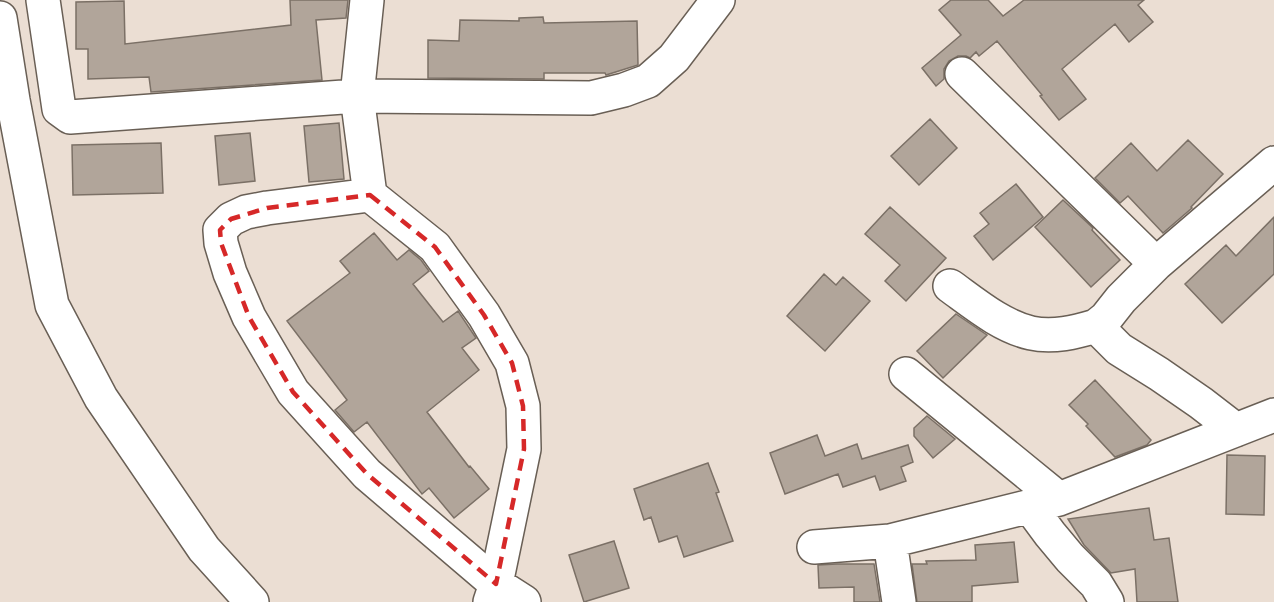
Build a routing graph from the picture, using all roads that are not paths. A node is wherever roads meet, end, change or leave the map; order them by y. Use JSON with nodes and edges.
{"nodes":[{"id":1,"x":43,"y":0,"type":"edge"},
{"id":2,"x":367,"y":0,"type":"edge"},
{"id":3,"x":718,"y":0,"type":"edge"},
{"id":4,"x":0,"y":18,"type":"edge"},
{"id":5,"x":962,"y":74,"type":"dead end"},
{"id":6,"x":357,"y":96,"type":"junction"},
{"id":7,"x":1274,"y":163,"type":"edge"},
{"id":8,"x":370,"y":195,"type":"junction"},
{"id":9,"x":1156,"y":264,"type":"junction"},
{"id":10,"x":950,"y":286,"type":"dead end"},
{"id":11,"x":1096,"y":326,"type":"junction"},
{"id":12,"x":906,"y":374,"type":"dead end"},
{"id":13,"x":1274,"y":415,"type":"edge"},
{"id":14,"x":1236,"y":430,"type":"junction"},
{"id":15,"x":1044,"y":503,"type":"junction"},
{"id":16,"x":890,"y":541,"type":"junction"},
{"id":17,"x":814,"y":548,"type":"dead end"},
{"id":18,"x":493,"y":593,"type":"edge"},
{"id":19,"x":252,"y":602,"type":"edge"},
{"id":20,"x":524,"y":602,"type":"edge"},
{"id":21,"x":899,"y":602,"type":"edge"},
{"id":22,"x":1107,"y":602,"type":"edge"}],
"edges":[{"from":1,"to":6,"type":"street"},
{"from":2,"to":6,"type":"street"},
{"from":3,"to":6,"type":"street"},
{"from":4,"to":19,"type":"street"},
{"from":5,"to":9,"type":"street"},
{"from":6,"to":8,"type":"street"},
{"from":7,"to":9,"type":"street"},
{"from":8,"to":18,"type":"street"},
{"from":8,"to":18,"type":"street"},
{"from":9,"to":11,"type":"street"},
{"from":10,"to":11,"type":"street"},
{"from":11,"to":14,"type":"street"},
{"from":12,"to":15,"type":"street"},
{"from":13,"to":14,"type":"street"},
{"from":14,"to":15,"type":"street"},
{"from":15,"to":16,"type":"street"},
{"from":15,"to":22,"type":"street"},
{"from":16,"to":17,"type":"street"},
{"from":16,"to":21,"type":"street"},
{"from":18,"to":20,"type":"street"}]}
